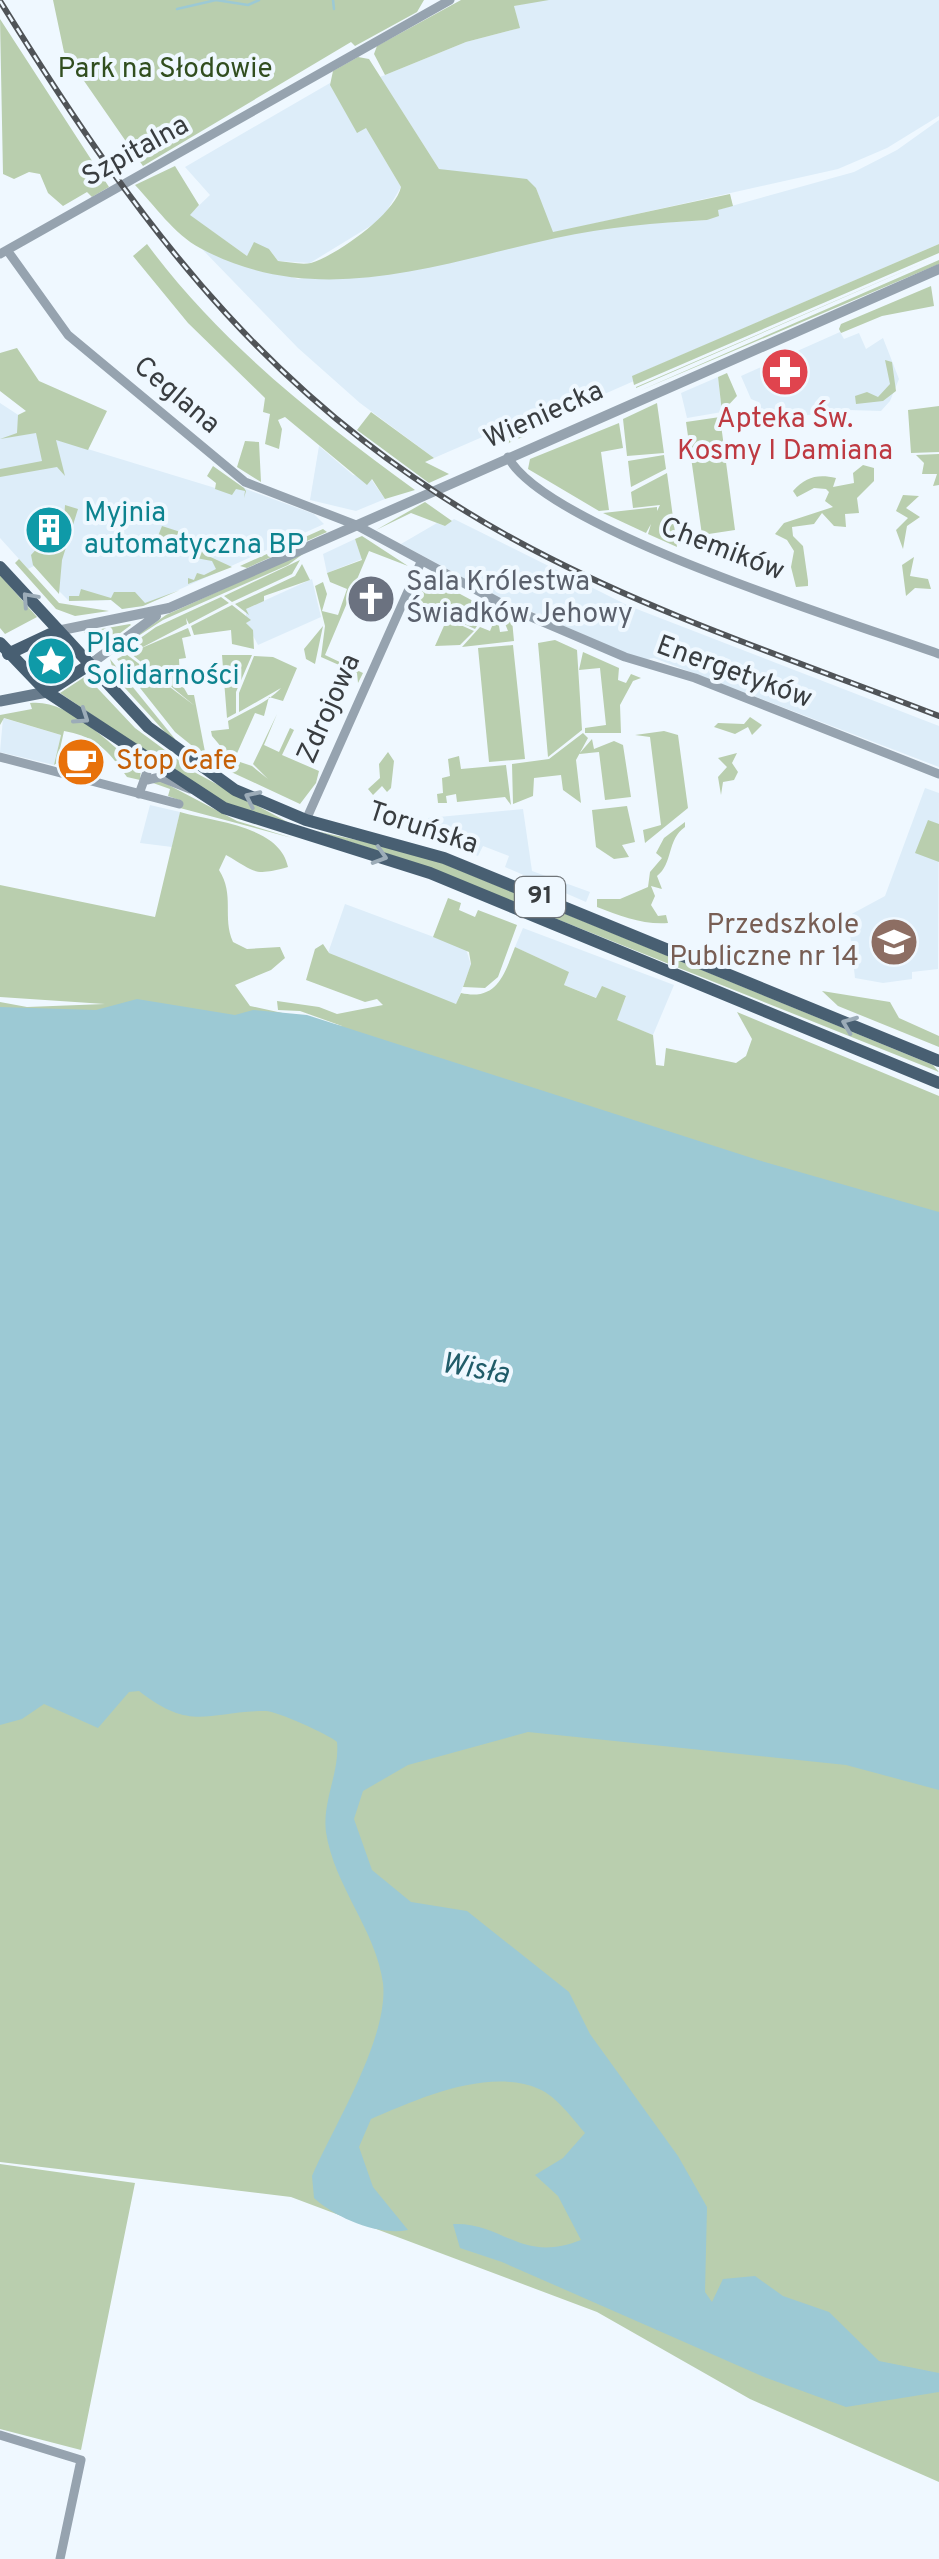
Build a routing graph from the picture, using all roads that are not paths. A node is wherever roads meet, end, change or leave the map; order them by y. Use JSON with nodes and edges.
{"nodes":[{"id":1,"x":450,"y":0,"type":"edge"},
{"id":2,"x":4,"y":252,"type":"edge"},
{"id":3,"x":939,"y":270,"type":"edge"},
{"id":4,"x":508,"y":457,"type":"junction"},
{"id":5,"x":356,"y":525,"type":"junction"},
{"id":6,"x":421,"y":562,"type":"junction"},
{"id":7,"x":0,"y":567,"type":"edge"},
{"id":8,"x":169,"y":608,"type":"junction"},
{"id":9,"x":58,"y":631,"type":"junction"},
{"id":10,"x":3,"y":652,"type":"edge"},
{"id":11,"x":939,"y":654,"type":"edge"},
{"id":12,"x":648,"y":664,"type":"junction"},
{"id":13,"x":89,"y":666,"type":"junction"},
{"id":14,"x":647,"y":678,"type":"dead end"},
{"id":15,"x":47,"y":692,"type":"junction"},
{"id":16,"x":0,"y":700,"type":"edge"},
{"id":17,"x":132,"y":751,"type":"junction"},
{"id":18,"x":0,"y":757,"type":"edge"},
{"id":19,"x":939,"y":774,"type":"edge"},
{"id":20,"x":148,"y":780,"type":"junction"},
{"id":21,"x":190,"y":789,"type":"junction"},
{"id":22,"x":139,"y":794,"type":"junction"},
{"id":23,"x":179,"y":804,"type":"dead end"},
{"id":24,"x":306,"y":820,"type":"junction"},
{"id":25,"x":939,"y":1062,"type":"edge"},
{"id":26,"x":939,"y":1083,"type":"edge"},
{"id":27,"x":0,"y":2435,"type":"edge"},
{"id":28,"x":60,"y":2559,"type":"edge"}],
"edges":[{"from":1,"to":2,"type":"street","name":"Szpitalna"},
{"from":2,"to":5,"type":"street","name":"Ceglana"},
{"from":3,"to":4,"type":"street","name":"Wieniecka"},
{"from":4,"to":5,"type":"street","name":"Wieniecka"},
{"from":4,"to":11,"type":"street","name":"Chemików"},
{"from":5,"to":6,"type":"street","name":"Energetyków"},
{"from":5,"to":8,"type":"street","name":"Wieniecka"},
{"from":6,"to":12,"type":"street","name":"Energetyków"},
{"from":6,"to":24,"type":"street","name":"Zdrojowa"},
{"from":9,"to":7,"type":"main road","number":"91","one_way":true},
{"from":8,"to":9,"type":"street","name":"Wieniecka"},
{"from":8,"to":13,"type":"street","name":"Wieniecka"},
{"from":9,"to":10,"type":"main road"},
{"from":9,"to":13,"type":"main road","number":"91"},
{"from":10,"to":15,"type":"main road","number":"91"},
{"from":12,"to":14,"type":"street"},
{"from":12,"to":19,"type":"street","name":"Energetyków"},
{"from":13,"to":15,"type":"main road"},
{"from":24,"to":13,"type":"main road","name":"Toruńska","number":"91","one_way":true},
{"from":15,"to":16,"type":"main road"},
{"from":15,"to":17,"type":"main road","name":"Toruńska","number":"91","one_way":true},
{"from":17,"to":20,"type":"street","name":"Toruńska"},
{"from":17,"to":21,"type":"main road","name":"Toruńska","number":"91"},
{"from":18,"to":22,"type":"street"},
{"from":20,"to":21,"type":"street"},
{"from":20,"to":22,"type":"street"},
{"from":21,"to":26,"type":"main road","name":"Toruńska","number":"91","one_way":true},
{"from":22,"to":23,"type":"street"},
{"from":25,"to":24,"type":"main road","name":"Toruńska","number":"91","one_way":true},
{"from":27,"to":28,"type":"street"}]}
